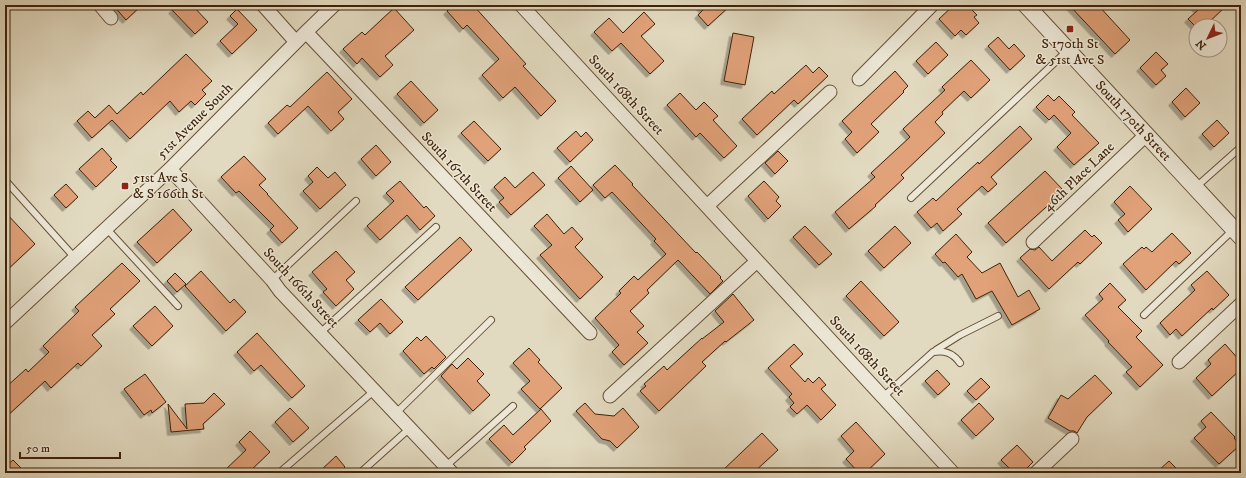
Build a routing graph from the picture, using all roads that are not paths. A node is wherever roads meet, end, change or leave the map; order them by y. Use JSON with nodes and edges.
{"nodes":[{"id":1,"x":100,"y":5,"type":"edge"},
{"id":2,"x":263,"y":5,"type":"edge"},
{"id":3,"x":334,"y":5,"type":"edge"},
{"id":4,"x":521,"y":5,"type":"edge"},
{"id":5,"x":932,"y":5,"type":"edge"},
{"id":6,"x":1026,"y":5,"type":"edge"},
{"id":7,"x":111,"y":18,"type":"dead end"},
{"id":8,"x":306,"y":32,"type":"junction"},
{"id":9,"x":296,"y":42,"type":"junction"},
{"id":10,"x":1068,"y":50,"type":"junction"},
{"id":11,"x":859,"y":79,"type":"dead end"},
{"id":12,"x":830,"y":92,"type":"dead end"},
{"id":13,"x":1146,"y":135,"type":"junction"},
{"id":14,"x":1241,"y":146,"type":"edge"},
{"id":15,"x":170,"y":169,"type":"junction"},
{"id":16,"x":5,"y":180,"type":"edge"},
{"id":17,"x":1195,"y":188,"type":"junction"},
{"id":18,"x":911,"y":198,"type":"dead end"},
{"id":19,"x":356,"y":201,"type":"dead end"},
{"id":20,"x":707,"y":206,"type":"junction"},
{"id":21,"x":436,"y":227,"type":"dead end"},
{"id":22,"x":106,"y":228,"type":"junction"},
{"id":23,"x":1237,"y":233,"type":"edge"},
{"id":24,"x":1033,"y":242,"type":"dead end"},
{"id":25,"x":74,"y":258,"type":"junction"},
{"id":26,"x":757,"y":260,"type":"junction"},
{"id":27,"x":272,"y":280,"type":"junction"},
{"id":28,"x":1241,"y":304,"type":"edge"},
{"id":29,"x":178,"y":306,"type":"dead end"},
{"id":30,"x":1144,"y":315,"type":"dead end"},
{"id":31,"x":998,"y":316,"type":"dead end"},
{"id":32,"x":491,"y":320,"type":"dead end"},
{"id":33,"x":5,"y":323,"type":"edge"},
{"id":34,"x":320,"y":333,"type":"junction"},
{"id":35,"x":590,"y":334,"type":"dead end"},
{"id":36,"x":933,"y":352,"type":"junction"},
{"id":37,"x":1179,"y":362,"type":"dead end"},
{"id":38,"x":960,"y":363,"type":"dead end"},
{"id":39,"x":374,"y":390,"type":"junction"},
{"id":40,"x":610,"y":396,"type":"dead end"},
{"id":41,"x":883,"y":397,"type":"junction"},
{"id":42,"x":514,"y":406,"type":"dead end"},
{"id":43,"x":396,"y":413,"type":"junction"},
{"id":44,"x":410,"y":428,"type":"junction"},
{"id":45,"x":1072,"y":439,"type":"dead end"},
{"id":46,"x":449,"y":470,"type":"edge"},
{"id":47,"x":279,"y":473,"type":"edge"},
{"id":48,"x":360,"y":473,"type":"edge"},
{"id":49,"x":954,"y":473,"type":"edge"},
{"id":50,"x":1036,"y":473,"type":"edge"}],
"edges":[{"from":1,"to":7,"type":"street"},
{"from":2,"to":9,"type":"street"},
{"from":3,"to":8,"type":"street","name":"51st Avenue South"},
{"from":4,"to":20,"type":"street","name":"South 168th Street"},
{"from":5,"to":11,"type":"street"},
{"from":6,"to":10,"type":"street","name":"South 170th Street"},
{"from":8,"to":9,"type":"street","name":"51st Avenue South"},
{"from":8,"to":35,"type":"street","name":"South 167th Street"},
{"from":9,"to":15,"type":"street","name":"51st Avenue South"},
{"from":10,"to":13,"type":"street","name":"South 170th Street"},
{"from":10,"to":18,"type":"lane"},
{"from":12,"to":20,"type":"street"},
{"from":13,"to":17,"type":"street","name":"South 170th Street"},
{"from":13,"to":24,"type":"street","name":"46th Place Lane"},
{"from":14,"to":17,"type":"lane"},
{"from":15,"to":22,"type":"street","name":"51st Avenue South"},
{"from":15,"to":27,"type":"street","name":"South 166th Street"},
{"from":16,"to":25,"type":"lane"},
{"from":17,"to":23,"type":"street","name":"South 170th Street"},
{"from":19,"to":27,"type":"lane"},
{"from":20,"to":26,"type":"street","name":"South 168th Street"},
{"from":21,"to":34,"type":"lane"},
{"from":22,"to":25,"type":"street","name":"51st Avenue South"},
{"from":22,"to":29,"type":"lane"},
{"from":23,"to":30,"type":"lane"},
{"from":25,"to":33,"type":"street","name":"51st Avenue South"},
{"from":26,"to":40,"type":"street"},
{"from":26,"to":41,"type":"street","name":"South 168th Street"},
{"from":27,"to":34,"type":"street","name":"South 166th Street"},
{"from":28,"to":37,"type":"street"},
{"from":31,"to":36,"type":"lane"},
{"from":32,"to":43,"type":"lane"},
{"from":34,"to":39,"type":"street","name":"South 166th Street"},
{"from":36,"to":38,"type":"lane"},
{"from":36,"to":41,"type":"lane"},
{"from":39,"to":43,"type":"street","name":"South 166th Street"},
{"from":39,"to":47,"type":"lane"},
{"from":41,"to":49,"type":"street","name":"South 168th Street"},
{"from":42,"to":46,"type":"lane"},
{"from":43,"to":44,"type":"street","name":"South 166th Street"},
{"from":44,"to":46,"type":"street","name":"South 166th Street"},
{"from":44,"to":48,"type":"lane"},
{"from":45,"to":50,"type":"street"}]}
